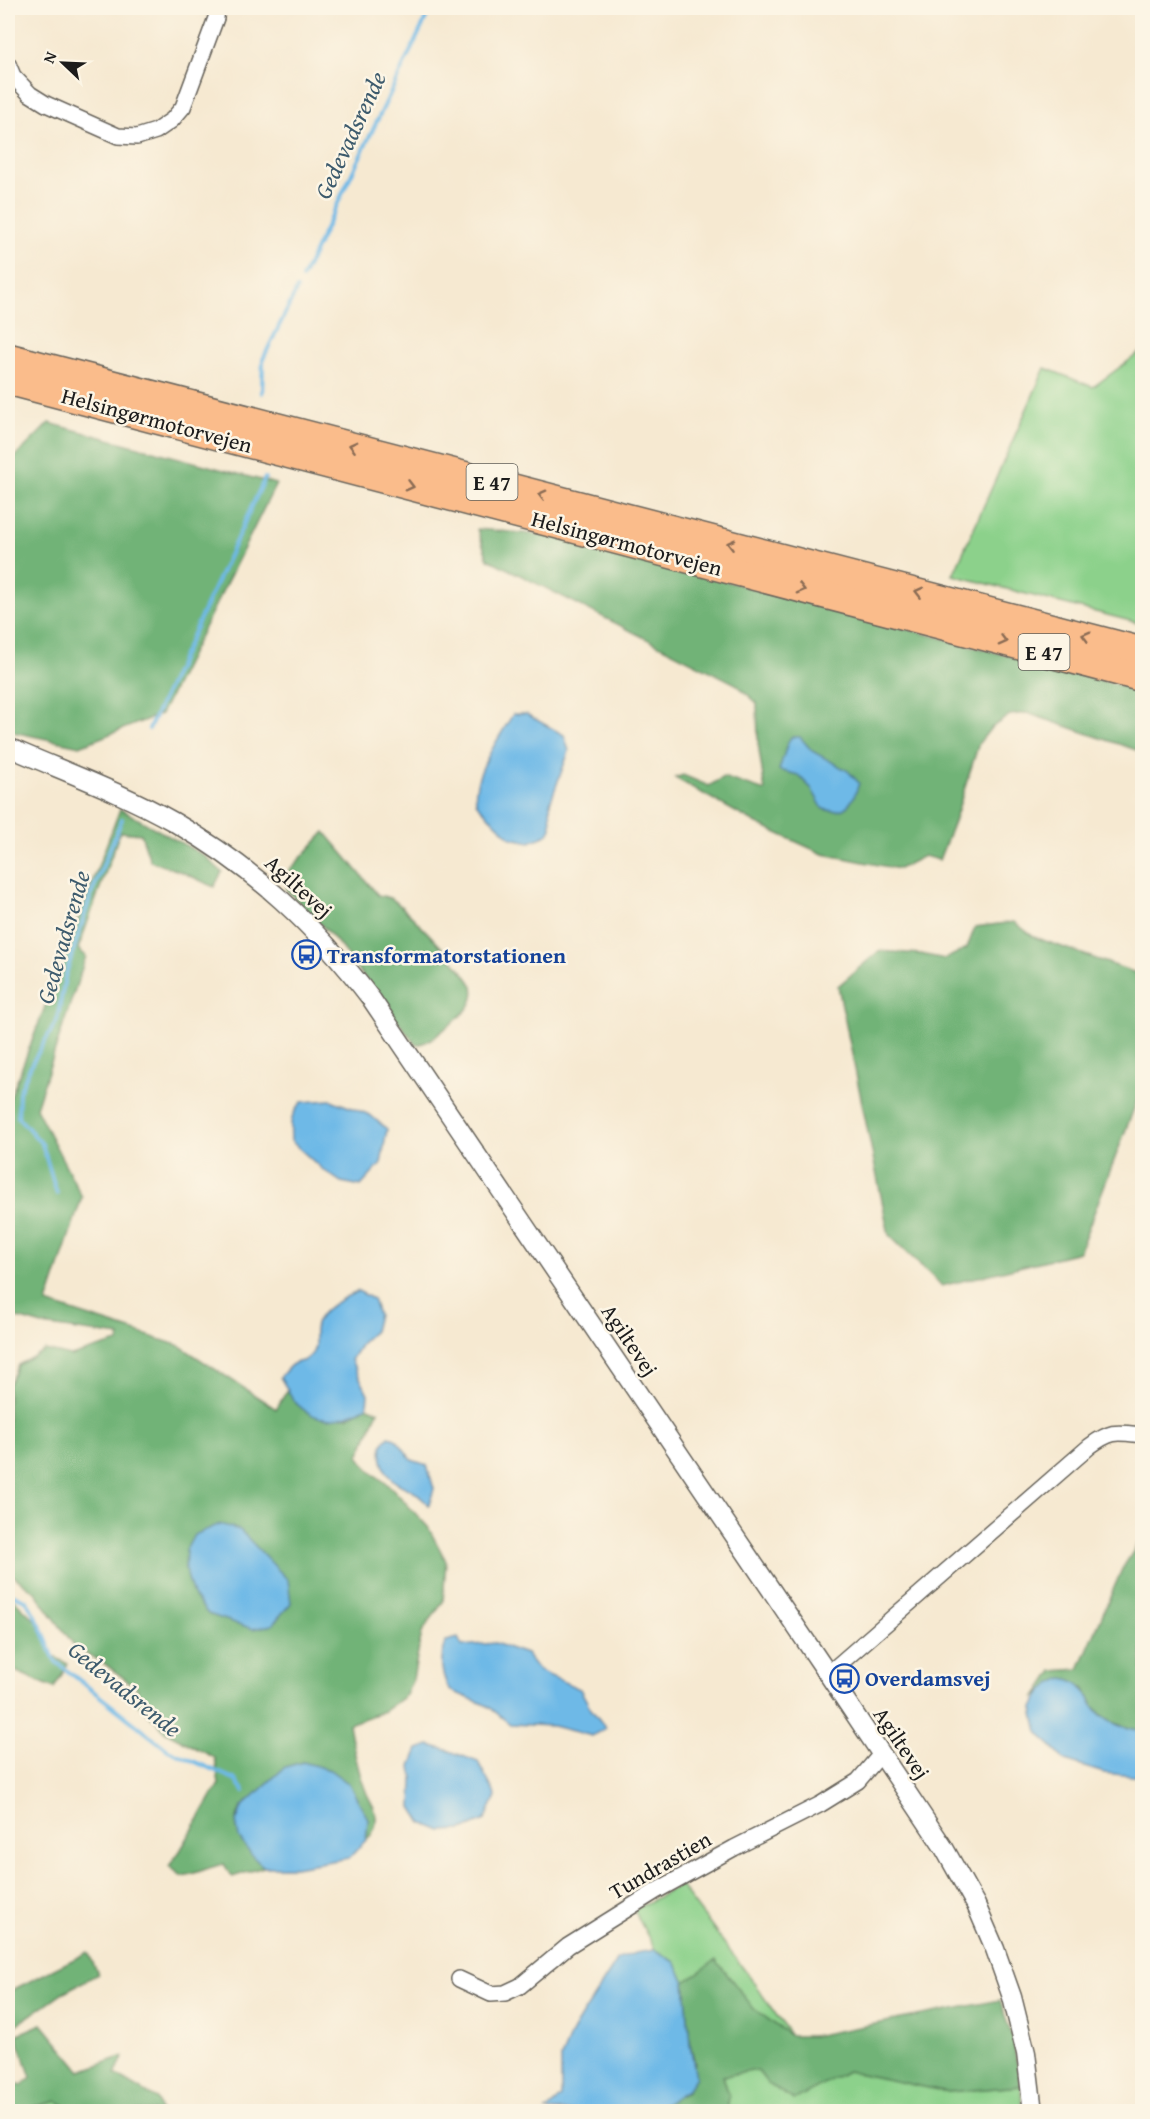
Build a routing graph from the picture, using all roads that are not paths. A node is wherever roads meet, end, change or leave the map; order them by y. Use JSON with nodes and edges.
{"nodes":[{"id":1,"x":217,"y":8,"type":"edge"},
{"id":2,"x":8,"y":64,"type":"edge"},
{"id":3,"x":8,"y":357,"type":"edge"},
{"id":4,"x":8,"y":381,"type":"edge"},
{"id":5,"x":1143,"y":651,"type":"edge"},
{"id":6,"x":1143,"y":678,"type":"edge"},
{"id":7,"x":8,"y":747,"type":"edge"},
{"id":8,"x":1143,"y":1435,"type":"edge"},
{"id":9,"x":828,"y":1674,"type":"junction"},
{"id":10,"x":881,"y":1754,"type":"junction"},
{"id":11,"x":459,"y":1979,"type":"dead end"},
{"id":12,"x":1033,"y":2112,"type":"edge"}],
"edges":[{"from":1,"to":2,"type":"street"},
{"from":5,"to":3,"type":"highway","name":"Helsingørmotorvejen","number":"E 47","one_way":true},
{"from":4,"to":6,"type":"highway","name":"Helsingørmotorvejen","number":"E 47","one_way":true},
{"from":7,"to":9,"type":"street","name":"Agiltevej"},
{"from":8,"to":9,"type":"street"},
{"from":9,"to":10,"type":"street","name":"Agiltevej"},
{"from":10,"to":11,"type":"street","name":"Tundrastien"},
{"from":10,"to":12,"type":"street","name":"Agiltevej"}]}
